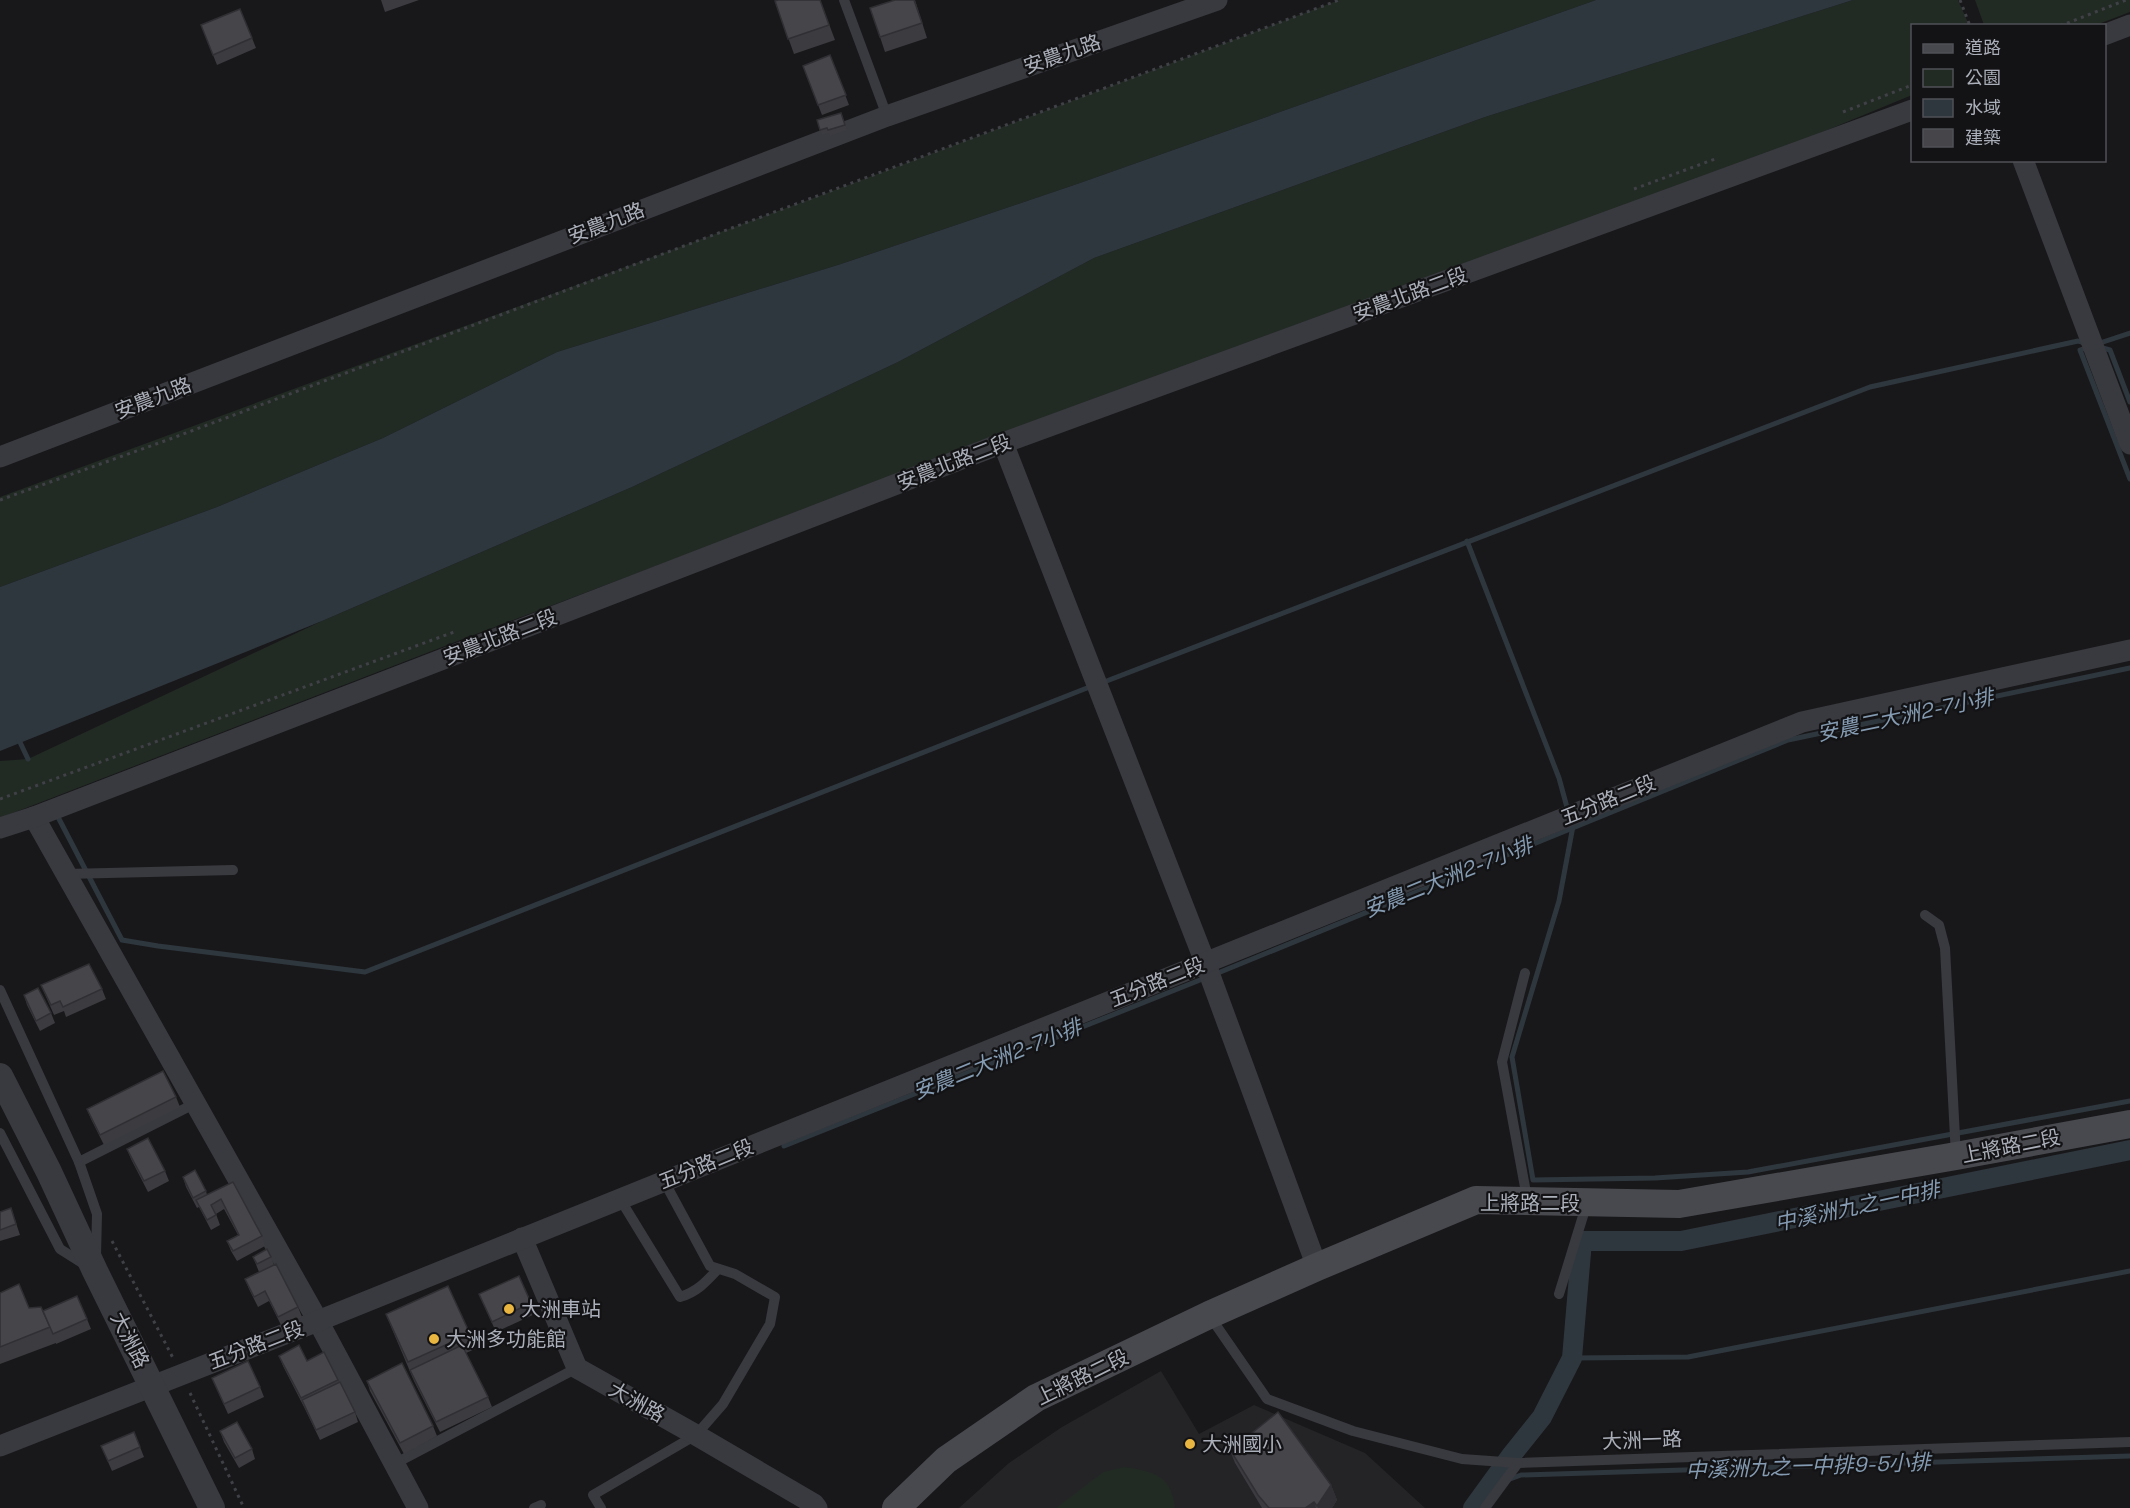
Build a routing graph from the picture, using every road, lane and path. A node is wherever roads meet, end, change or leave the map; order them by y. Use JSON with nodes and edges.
{"nodes":[{"id":1,"x":844,"y":0,"type":"edge"},
{"id":2,"x":1217,"y":0,"type":"edge"},
{"id":3,"x":1339,"y":0,"type":"edge"},
{"id":4,"x":1960,"y":0,"type":"edge"},
{"id":5,"x":2126,"y":0,"type":"edge"},
{"id":6,"x":1969,"y":24,"type":"edge"},
{"id":7,"x":2065,"y":24,"type":"edge"},
{"id":8,"x":2130,"y":25,"type":"edge"},
{"id":9,"x":2106,"y":34,"type":"edge"},
{"id":10,"x":1911,"y":110,"type":"edge"},
{"id":11,"x":887,"y":116,"type":"junction"},
{"id":12,"x":2024,"y":162,"type":"edge"},
{"id":13,"x":1003,"y":443,"type":"junction"},
{"id":14,"x":2130,"y":444,"type":"edge"},
{"id":15,"x":0,"y":457,"type":"edge"},
{"id":16,"x":0,"y":500,"type":"edge"},
{"id":17,"x":2130,"y":650,"type":"edge"},
{"id":18,"x":34,"y":817,"type":"junction"},
{"id":19,"x":0,"y":828,"type":"edge"},
{"id":20,"x":233,"y":870,"type":"dead end"},
{"id":21,"x":66,"y":874,"type":"junction"},
{"id":22,"x":1925,"y":915,"type":"dead end"},
{"id":23,"x":1205,"y":962,"type":"junction"},
{"id":24,"x":1525,"y":973,"type":"dead end"},
{"id":25,"x":0,"y":990,"type":"edge"},
{"id":26,"x":0,"y":1076,"type":"edge"},
{"id":27,"x":196,"y":1103,"type":"junction"},
{"id":28,"x":2130,"y":1124,"type":"edge"},
{"id":29,"x":0,"y":1133,"type":"edge"},
{"id":30,"x":1956,"y":1156,"type":"junction"},
{"id":31,"x":79,"y":1162,"type":"junction"},
{"id":32,"x":664,"y":1181,"type":"junction"},
{"id":33,"x":620,"y":1198,"type":"junction"},
{"id":34,"x":1527,"y":1202,"type":"junction"},
{"id":35,"x":1587,"y":1203,"type":"junction"},
{"id":36,"x":97,"y":1214,"type":"junction"},
{"id":37,"x":522,"y":1238,"type":"junction"},
{"id":38,"x":1317,"y":1267,"type":"junction"},
{"id":39,"x":717,"y":1269,"type":"junction"},
{"id":40,"x":95,"y":1271,"type":"junction"},
{"id":41,"x":1559,"y":1294,"type":"dead end"},
{"id":42,"x":1209,"y":1315,"type":"junction"},
{"id":43,"x":318,"y":1321,"type":"junction"},
{"id":44,"x":577,"y":1368,"type":"junction"},
{"id":45,"x":181,"y":1374,"type":"junction"},
{"id":46,"x":152,"y":1385,"type":"junction"},
{"id":47,"x":696,"y":1435,"type":"junction"},
{"id":48,"x":2130,"y":1442,"type":"edge"},
{"id":49,"x":0,"y":1446,"type":"edge"},
{"id":50,"x":1518,"y":1463,"type":"junction"},
{"id":51,"x":394,"y":1464,"type":"junction"},
{"id":52,"x":212,"y":1508,"type":"edge"},
{"id":53,"x":244,"y":1508,"type":"edge"},
{"id":54,"x":418,"y":1508,"type":"edge"},
{"id":55,"x":601,"y":1508,"type":"edge"},
{"id":56,"x":817,"y":1508,"type":"edge"},
{"id":57,"x":896,"y":1508,"type":"edge"},
{"id":58,"x":1485,"y":1508,"type":"edge"}],
"edges":[{"from":1,"to":11,"type":"lane"},
{"from":2,"to":11,"type":"street","name":"安農九路"},
{"from":3,"to":16,"type":"path"},
{"from":4,"to":6,"type":"path"},
{"from":5,"to":7,"type":"path"},
{"from":8,"to":9,"type":"street"},
{"from":10,"to":13,"type":"street","name":"安農北路二段"},
{"from":11,"to":15,"type":"street","name":"安農九路"},
{"from":12,"to":14,"type":"street"},
{"from":13,"to":18,"type":"street","name":"安農北路二段"},
{"from":13,"to":23,"type":"street"},
{"from":17,"to":23,"type":"street","name":"五分路二段"},
{"from":18,"to":19,"type":"street","name":"安農北路二段"},
{"from":18,"to":21,"type":"street"},
{"from":20,"to":21,"type":"lane"},
{"from":21,"to":27,"type":"street"},
{"from":22,"to":30,"type":"lane"},
{"from":23,"to":32,"type":"street","name":"五分路二段"},
{"from":23,"to":38,"type":"street"},
{"from":24,"to":34,"type":"lane"},
{"from":25,"to":31,"type":"lane"},
{"from":26,"to":40,"type":"street","name":"大洲路"},
{"from":27,"to":31,"type":"lane"},
{"from":27,"to":43,"type":"street"},
{"from":28,"to":30,"type":"main road","name":"上將路二段"},
{"from":29,"to":40,"type":"lane"},
{"from":30,"to":35,"type":"main road","name":"上將路二段"},
{"from":31,"to":36,"type":"lane"},
{"from":32,"to":33,"type":"street","name":"五分路二段"},
{"from":32,"to":39,"type":"lane"},
{"from":33,"to":37,"type":"street","name":"五分路二段"},
{"from":33,"to":39,"type":"lane"},
{"from":34,"to":35,"type":"main road","name":"上將路二段"},
{"from":34,"to":38,"type":"main road","name":"上將路二段"},
{"from":35,"to":41,"type":"lane"},
{"from":36,"to":40,"type":"lane"},
{"from":36,"to":45,"type":"path"},
{"from":37,"to":43,"type":"street","name":"五分路二段"},
{"from":37,"to":44,"type":"street"},
{"from":38,"to":42,"type":"main road","name":"上將路二段"},
{"from":39,"to":47,"type":"lane"},
{"from":40,"to":46,"type":"street","name":"大洲路"},
{"from":42,"to":50,"type":"lane","name":"大洲一路"},
{"from":42,"to":57,"type":"main road","name":"上將路二段"},
{"from":43,"to":45,"type":"street","name":"五分路二段"},
{"from":43,"to":51,"type":"street"},
{"from":44,"to":47,"type":"street","name":"大洲路"},
{"from":44,"to":51,"type":"lane"},
{"from":45,"to":46,"type":"street","name":"五分路二段"},
{"from":45,"to":53,"type":"path"},
{"from":46,"to":49,"type":"street","name":"五分路二段"},
{"from":46,"to":52,"type":"street","name":"大洲路"},
{"from":47,"to":55,"type":"lane"},
{"from":47,"to":56,"type":"street","name":"大洲路"},
{"from":48,"to":50,"type":"lane","name":"大洲一路"},
{"from":50,"to":58,"type":"lane"},
{"from":51,"to":54,"type":"street"}]}
